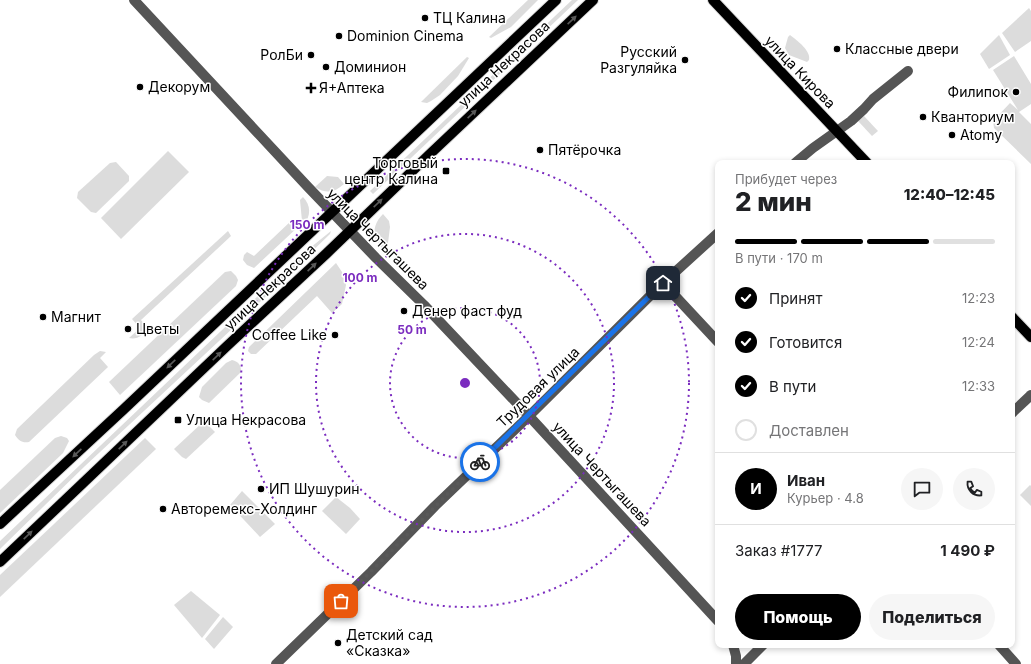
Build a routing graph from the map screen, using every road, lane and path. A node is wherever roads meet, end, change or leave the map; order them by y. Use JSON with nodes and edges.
{"nodes":[{"id":1,"x":134,"y":0,"type":"edge"},
{"id":2,"x":556,"y":0,"type":"edge"},
{"id":3,"x":593,"y":0,"type":"edge"},
{"id":4,"x":713,"y":0,"type":"edge"},
{"id":5,"x":908,"y":71,"type":"dead end"},
{"id":6,"x":836,"y":130,"type":"junction"},
{"id":7,"x":799,"y":160,"type":"edge"},
{"id":8,"x":864,"y":160,"type":"edge"},
{"id":9,"x":332,"y":212,"type":"junction"},
{"id":10,"x":350,"y":230,"type":"junction"},
{"id":11,"x":715,"y":236,"type":"edge"},
{"id":12,"x":663,"y":283,"type":"junction"},
{"id":13,"x":1015,"y":320,"type":"edge"},
{"id":14,"x":1031,"y":337,"type":"edge"},
{"id":15,"x":715,"y":339,"type":"edge"},
{"id":16,"x":1031,"y":395,"type":"edge"},
{"id":17,"x":1015,"y":410,"type":"edge"},
{"id":18,"x":529,"y":416,"type":"junction"},
{"id":19,"x":0,"y":524,"type":"edge"},
{"id":20,"x":0,"y":562,"type":"edge"},
{"id":21,"x":715,"y":617,"type":"edge"},
{"id":22,"x":734,"y":648,"type":"edge"},
{"id":23,"x":760,"y":648,"type":"edge"},
{"id":24,"x":1002,"y":648,"type":"edge"},
{"id":25,"x":276,"y":664,"type":"edge"},
{"id":26,"x":736,"y":664,"type":"edge"},
{"id":27,"x":744,"y":664,"type":"edge"},
{"id":28,"x":1016,"y":664,"type":"edge"}],
"edges":[{"from":1,"to":9,"type":"street","name":"улица Чертыгашева"},
{"from":2,"to":9,"type":"main road","name":"улица Некрасова"},
{"from":10,"to":3,"type":"main road","name":"улица Некрасова","one_way":true},
{"from":4,"to":6,"type":"main road","name":"улица Кирова"},
{"from":5,"to":6,"type":"street"},
{"from":6,"to":7,"type":"street"},
{"from":6,"to":8,"type":"main road","name":"улица Кирова"},
{"from":9,"to":10,"type":"street","name":"улица Чертыгашева"},
{"from":9,"to":19,"type":"main road","name":"улица Некрасова","one_way":true},
{"from":10,"to":18,"type":"street","name":"улица Чертыгашева"},
{"from":20,"to":10,"type":"main road","name":"улица Некрасова","one_way":true},
{"from":11,"to":12,"type":"street","name":"Трудовая улица"},
{"from":12,"to":15,"type":"street"},
{"from":12,"to":18,"type":"street","name":"Трудовая улица"},
{"from":13,"to":14,"type":"main road"},
{"from":16,"to":17,"type":"street"},
{"from":18,"to":21,"type":"street","name":"улица Чертыгашева"},
{"from":18,"to":25,"type":"street","name":"Трудовая улица"},
{"from":22,"to":26,"type":"street"},
{"from":23,"to":27,"type":"street"},
{"from":24,"to":28,"type":"street"}]}
